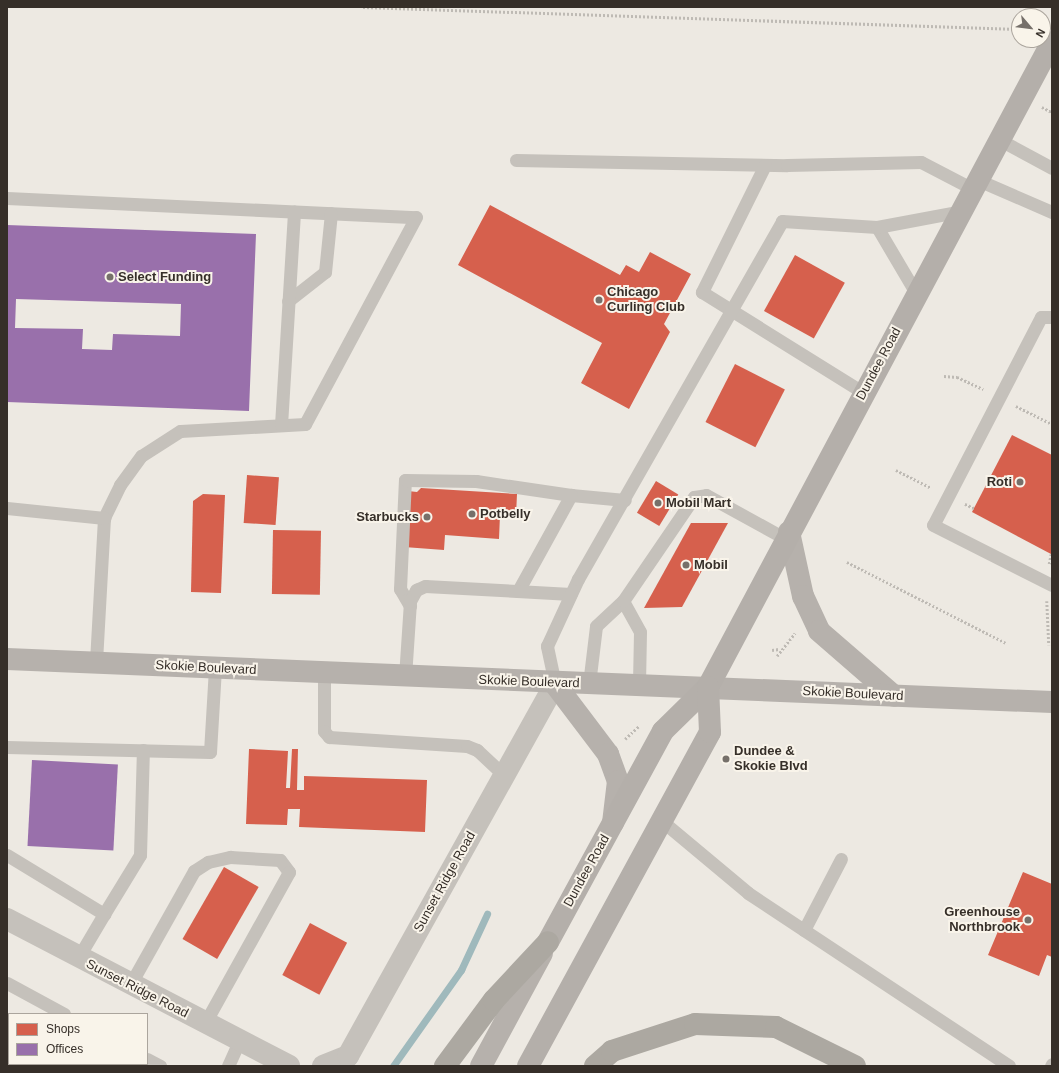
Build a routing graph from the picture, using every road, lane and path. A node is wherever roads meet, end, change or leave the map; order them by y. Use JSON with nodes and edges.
{"nodes":[{"id":1,"x":363,"y":7,"type":"edge"},
{"id":2,"x":1011,"y":29,"type":"edge"},
{"id":3,"x":1052,"y":42,"type":"edge"},
{"id":4,"x":1000,"y":140,"type":"junction"},
{"id":5,"x":516,"y":160,"type":"dead end"},
{"id":6,"x":765,"y":165,"type":"junction"},
{"id":7,"x":1052,"y":168,"type":"edge"},
{"id":8,"x":976,"y":184,"type":"junction"},
{"id":9,"x":7,"y":198,"type":"edge"},
{"id":10,"x":962,"y":211,"type":"junction"},
{"id":11,"x":294,"y":212,"type":"junction"},
{"id":12,"x":1052,"y":212,"type":"edge"},
{"id":13,"x":331,"y":213,"type":"junction"},
{"id":14,"x":876,"y":227,"type":"junction"},
{"id":15,"x":917,"y":295,"type":"junction"},
{"id":16,"x":288,"y":301,"type":"junction"},
{"id":17,"x":731,"y":310,"type":"junction"},
{"id":18,"x":1052,"y":317,"type":"edge"},
{"id":19,"x":864,"y":393,"type":"junction"},
{"id":20,"x":281,"y":425,"type":"junction"},
{"id":21,"x":571,"y":495,"type":"junction"},
{"id":22,"x":625,"y":500,"type":"junction"},
{"id":23,"x":7,"y":508,"type":"edge"},
{"id":24,"x":104,"y":518,"type":"junction"},
{"id":25,"x":788,"y":536,"type":"junction"},
{"id":26,"x":847,"y":562,"type":"dead end"},
{"id":27,"x":1052,"y":585,"type":"edge"},
{"id":28,"x":518,"y":591,"type":"junction"},
{"id":29,"x":571,"y":594,"type":"junction"},
{"id":30,"x":623,"y":601,"type":"junction"},
{"id":31,"x":410,"y":606,"type":"junction"},
{"id":32,"x":799,"y":629,"type":"dead end"},
{"id":33,"x":1006,"y":643,"type":"dead end"},
{"id":34,"x":779,"y":649,"type":"junction"},
{"id":35,"x":772,"y":650,"type":"dead end"},
{"id":36,"x":777,"y":656,"type":"dead end"},
{"id":37,"x":7,"y":659,"type":"edge"},
{"id":38,"x":96,"y":663,"type":"junction"},
{"id":39,"x":215,"y":668,"type":"junction"},
{"id":40,"x":324,"y":673,"type":"junction"},
{"id":41,"x":405,"y":677,"type":"junction"},
{"id":42,"x":554,"y":684,"type":"junction"},
{"id":43,"x":589,"y":684,"type":"junction"},
{"id":44,"x":639,"y":685,"type":"junction"},
{"id":45,"x":708,"y":687,"type":"junction"},
{"id":46,"x":894,"y":696,"type":"junction"},
{"id":47,"x":1052,"y":702,"type":"edge"},
{"id":48,"x":644,"y":721,"type":"dead end"},
{"id":49,"x":621,"y":744,"type":"dead end"},
{"id":50,"x":7,"y":747,"type":"edge"},
{"id":51,"x":143,"y":750,"type":"junction"},
{"id":52,"x":505,"y":776,"type":"junction"},
{"id":53,"x":662,"y":821,"type":"junction"},
{"id":54,"x":612,"y":824,"type":"junction"},
{"id":55,"x":7,"y":855,"type":"edge"},
{"id":56,"x":841,"y":859,"type":"dead end"},
{"id":57,"x":104,"y":914,"type":"junction"},
{"id":58,"x":7,"y":919,"type":"edge"},
{"id":59,"x":804,"y":930,"type":"junction"},
{"id":60,"x":548,"y":942,"type":"junction"},
{"id":61,"x":78,"y":958,"type":"junction"},
{"id":62,"x":7,"y":983,"type":"edge"},
{"id":63,"x":130,"y":985,"type":"junction"},
{"id":64,"x":62,"y":1013,"type":"edge"},
{"id":65,"x":205,"y":1023,"type":"junction"},
{"id":66,"x":239,"y":1041,"type":"junction"},
{"id":67,"x":148,"y":1060,"type":"edge"},
{"id":68,"x":160,"y":1066,"type":"edge"},
{"id":69,"x":228,"y":1066,"type":"edge"},
{"id":70,"x":289,"y":1066,"type":"edge"},
{"id":71,"x":323,"y":1066,"type":"edge"},
{"id":72,"x":445,"y":1066,"type":"edge"},
{"id":73,"x":481,"y":1066,"type":"edge"},
{"id":74,"x":528,"y":1066,"type":"edge"},
{"id":75,"x":595,"y":1066,"type":"edge"},
{"id":76,"x":855,"y":1066,"type":"edge"},
{"id":77,"x":1009,"y":1066,"type":"edge"}],
"edges":[{"from":1,"to":2,"type":"path"},
{"from":3,"to":4,"type":"main road","name":"Dundee Road"},
{"from":4,"to":7,"type":"lane"},
{"from":4,"to":8,"type":"main road","name":"Dundee Road"},
{"from":5,"to":6,"type":"lane"},
{"from":6,"to":8,"type":"lane"},
{"from":6,"to":17,"type":"lane"},
{"from":8,"to":10,"type":"main road","name":"Dundee Road"},
{"from":8,"to":12,"type":"lane"},
{"from":9,"to":11,"type":"lane"},
{"from":10,"to":14,"type":"lane"},
{"from":10,"to":15,"type":"main road","name":"Dundee Road"},
{"from":11,"to":13,"type":"lane"},
{"from":11,"to":16,"type":"lane"},
{"from":13,"to":16,"type":"lane"},
{"from":13,"to":20,"type":"lane"},
{"from":14,"to":15,"type":"lane"},
{"from":14,"to":17,"type":"lane"},
{"from":15,"to":19,"type":"main road","name":"Dundee Road"},
{"from":16,"to":20,"type":"lane"},
{"from":17,"to":19,"type":"lane"},
{"from":17,"to":22,"type":"lane"},
{"from":18,"to":27,"type":"lane"},
{"from":19,"to":25,"type":"main road","name":"Dundee Road"},
{"from":20,"to":24,"type":"lane"},
{"from":21,"to":22,"type":"lane"},
{"from":21,"to":28,"type":"lane"},
{"from":21,"to":31,"type":"lane"},
{"from":22,"to":29,"type":"lane"},
{"from":23,"to":24,"type":"lane"},
{"from":24,"to":38,"type":"lane"},
{"from":25,"to":30,"type":"lane"},
{"from":25,"to":45,"type":"main road","name":"Dundee Road"},
{"from":25,"to":46,"type":"main road"},
{"from":26,"to":33,"type":"path"},
{"from":28,"to":29,"type":"lane"},
{"from":28,"to":31,"type":"lane"},
{"from":29,"to":42,"type":"lane"},
{"from":30,"to":43,"type":"lane"},
{"from":30,"to":44,"type":"lane"},
{"from":31,"to":41,"type":"lane"},
{"from":32,"to":34,"type":"path"},
{"from":34,"to":35,"type":"path"},
{"from":34,"to":36,"type":"path"},
{"from":37,"to":38,"type":"main road","name":"Skokie Boulevard"},
{"from":38,"to":39,"type":"main road","name":"Skokie Boulevard"},
{"from":39,"to":40,"type":"main road","name":"Skokie Boulevard"},
{"from":39,"to":51,"type":"lane"},
{"from":40,"to":41,"type":"main road","name":"Skokie Boulevard"},
{"from":40,"to":52,"type":"lane"},
{"from":41,"to":42,"type":"main road","name":"Skokie Boulevard"},
{"from":42,"to":43,"type":"main road","name":"Skokie Boulevard"},
{"from":42,"to":52,"type":"street","name":"Sunset Ridge Road"},
{"from":42,"to":54,"type":"main road"},
{"from":43,"to":44,"type":"main road","name":"Skokie Boulevard"},
{"from":44,"to":45,"type":"main road","name":"Skokie Boulevard"},
{"from":45,"to":46,"type":"main road","name":"Skokie Boulevard"},
{"from":45,"to":53,"type":"main road"},
{"from":45,"to":54,"type":"main road","name":"Dundee Road"},
{"from":46,"to":47,"type":"main road","name":"Skokie Boulevard"},
{"from":48,"to":49,"type":"path"},
{"from":50,"to":51,"type":"lane"},
{"from":51,"to":57,"type":"lane"},
{"from":52,"to":71,"type":"street","name":"Sunset Ridge Road"},
{"from":53,"to":59,"type":"lane"},
{"from":53,"to":74,"type":"main road"},
{"from":54,"to":60,"type":"main road","name":"Dundee Road"},
{"from":55,"to":57,"type":"lane"},
{"from":56,"to":59,"type":"lane"},
{"from":57,"to":61,"type":"lane"},
{"from":58,"to":61,"type":"street","name":"Sunset Ridge Road"},
{"from":59,"to":77,"type":"lane"},
{"from":60,"to":72,"type":"highway"},
{"from":60,"to":73,"type":"main road","name":"Dundee Road"},
{"from":61,"to":63,"type":"street","name":"Sunset Ridge Road"},
{"from":62,"to":64,"type":"lane"},
{"from":63,"to":65,"type":"street","name":"Sunset Ridge Road"},
{"from":63,"to":65,"type":"lane"},
{"from":65,"to":66,"type":"street","name":"Sunset Ridge Road"},
{"from":66,"to":69,"type":"lane"},
{"from":66,"to":70,"type":"street","name":"Sunset Ridge Road"},
{"from":67,"to":68,"type":"lane"},
{"from":75,"to":76,"type":"highway"}]}
